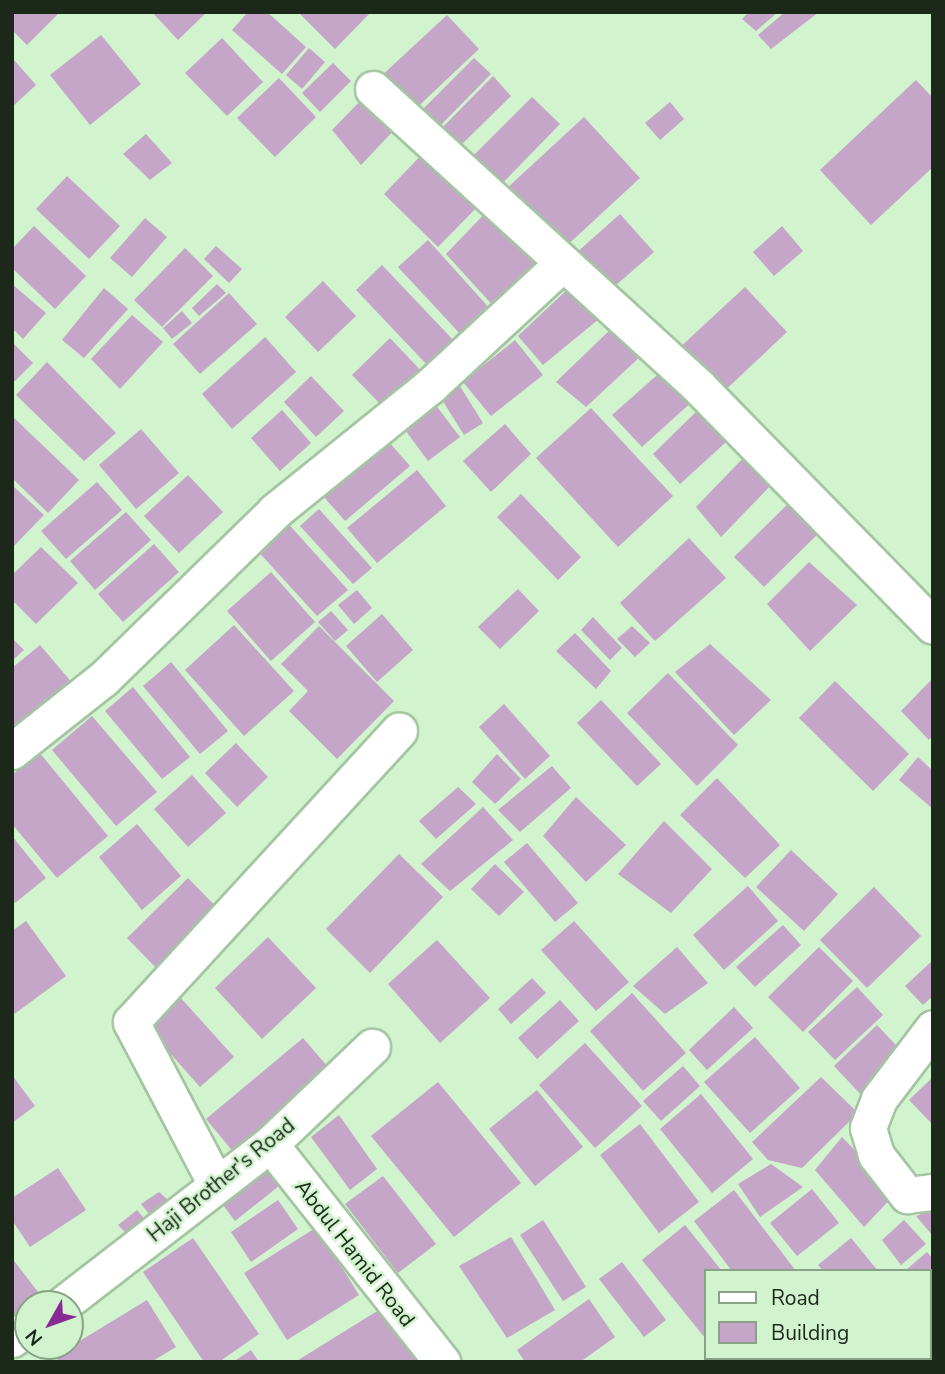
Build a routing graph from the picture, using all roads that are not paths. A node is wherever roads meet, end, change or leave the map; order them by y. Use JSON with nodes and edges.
{"nodes":[{"id":1,"x":373,"y":89,"type":"dead end"},
{"id":2,"x":563,"y":263,"type":"junction"},
{"id":3,"x":933,"y":626,"type":"edge"},
{"id":4,"x":399,"y":731,"type":"dead end"},
{"id":5,"x":12,"y":751,"type":"edge"},
{"id":6,"x":933,"y":1028,"type":"edge"},
{"id":7,"x":372,"y":1047,"type":"dead end"},
{"id":8,"x":270,"y":1144,"type":"junction"},
{"id":9,"x":216,"y":1184,"type":"junction"},
{"id":10,"x":933,"y":1192,"type":"edge"},
{"id":11,"x":81,"y":1290,"type":"edge"},
{"id":12,"x":442,"y":1362,"type":"edge"}],
"edges":[{"from":1,"to":2,"type":"street"},
{"from":2,"to":3,"type":"street"},
{"from":2,"to":5,"type":"street"},
{"from":4,"to":9,"type":"street"},
{"from":6,"to":10,"type":"street"},
{"from":7,"to":8,"type":"street","name":"Haji Brother's Road"},
{"from":8,"to":9,"type":"street","name":"Haji Brother's Road"},
{"from":8,"to":12,"type":"street","name":"Abdul Hamid Road"},
{"from":9,"to":11,"type":"street","name":"Haji Brother's Road"}]}
